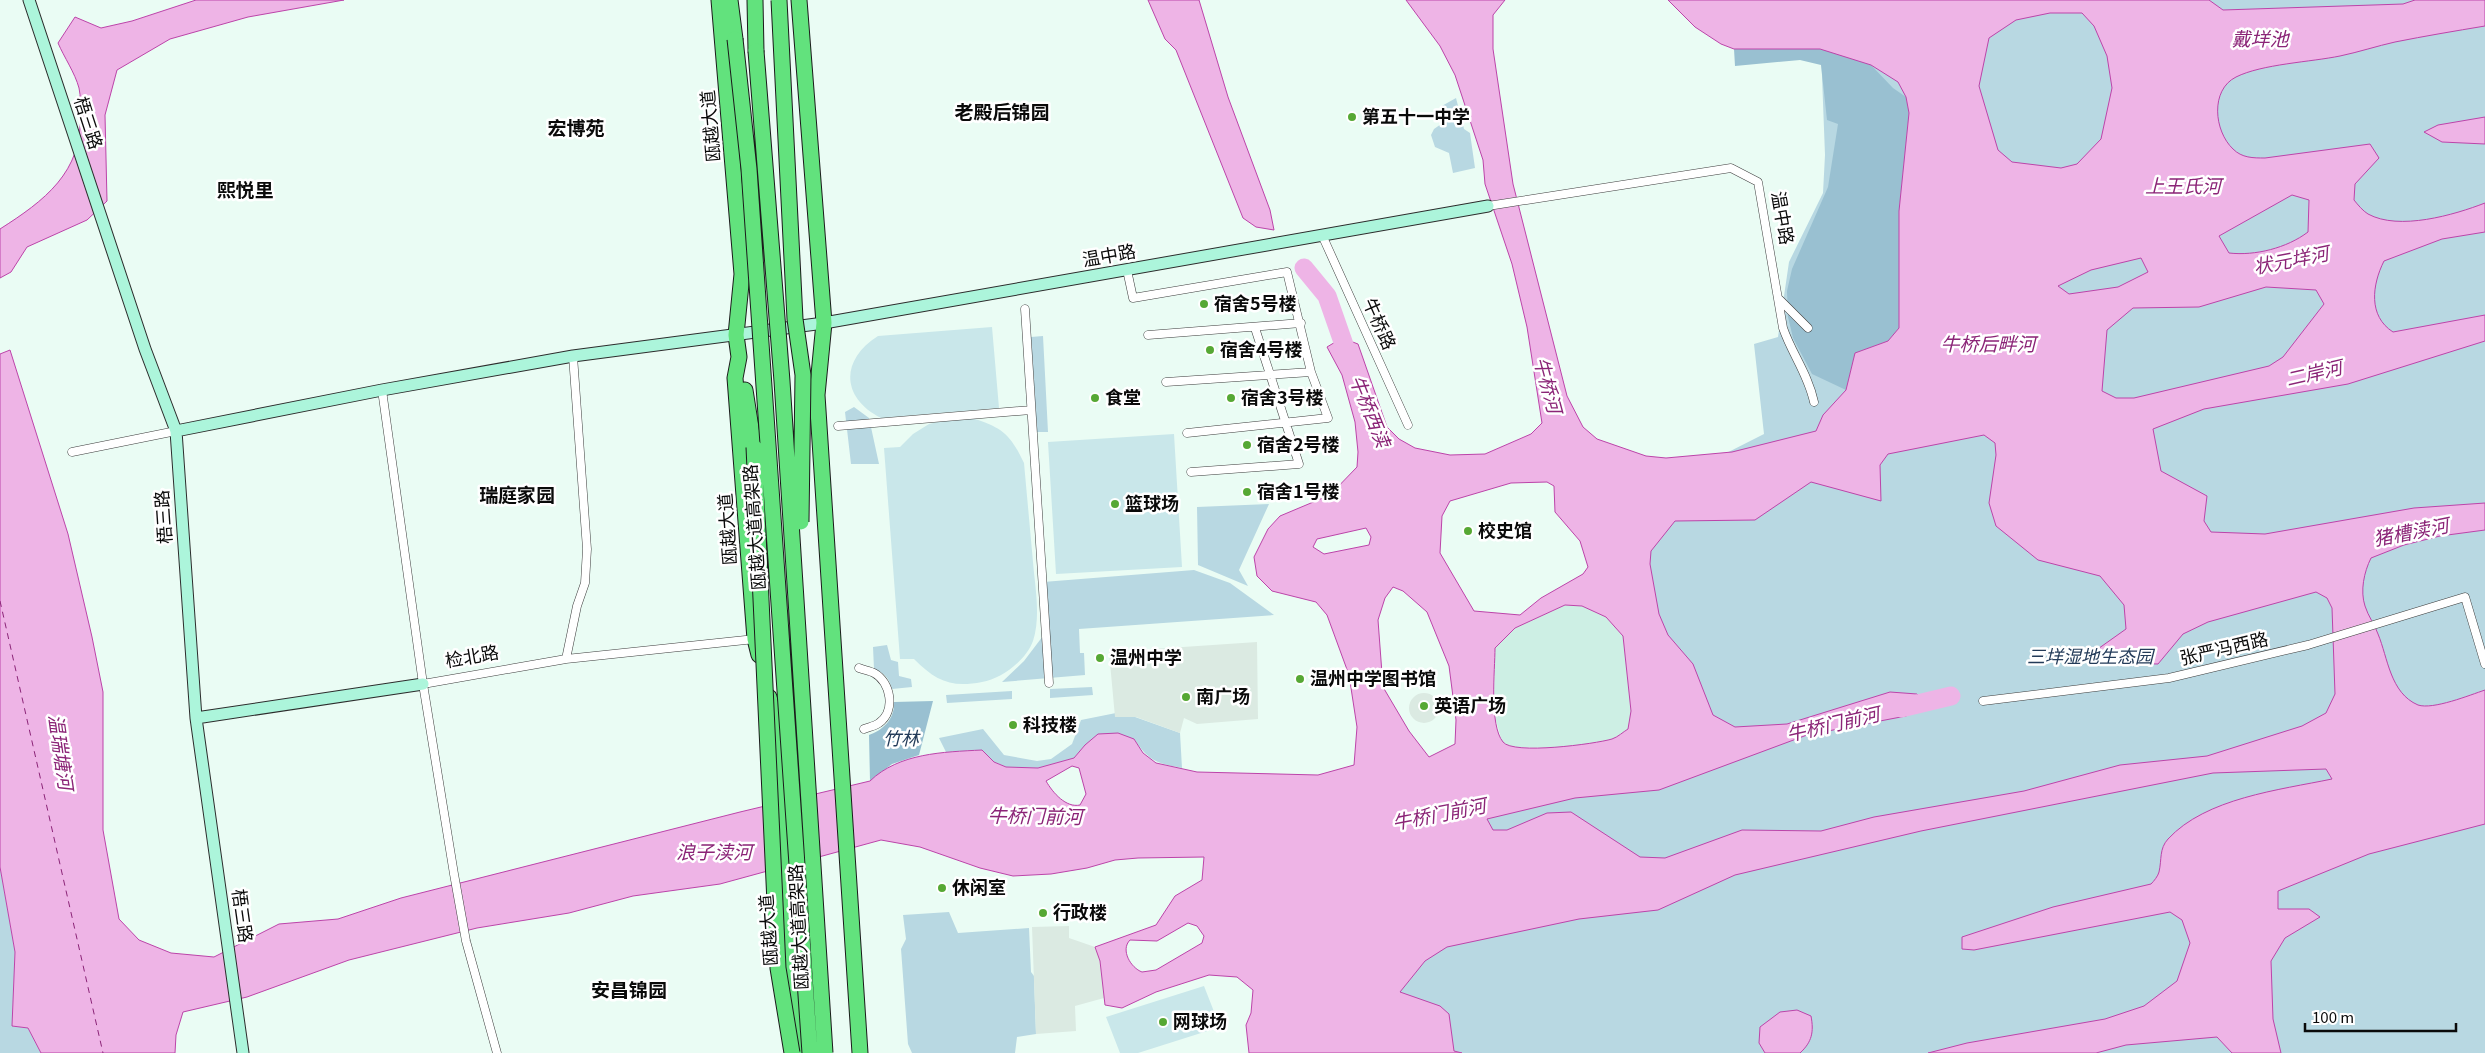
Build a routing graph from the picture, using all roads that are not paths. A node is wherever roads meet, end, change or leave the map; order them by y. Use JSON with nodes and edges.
{"nodes":[{"id":1,"x":29,"y":0,"type":"edge"},
{"id":2,"x":719,"y":0,"type":"edge"},
{"id":3,"x":730,"y":0,"type":"edge"},
{"id":4,"x":755,"y":0,"type":"edge"},
{"id":5,"x":779,"y":0,"type":"edge"},
{"id":6,"x":799,"y":0,"type":"edge"},
{"id":7,"x":1488,"y":206,"type":"joint"},
{"id":8,"x":1322,"y":236,"type":"junction"},
{"id":9,"x":1127,"y":270,"type":"junction"},
{"id":10,"x":1778,"y":298,"type":"junction"},
{"id":11,"x":1025,"y":309,"type":"dead end"},
{"id":12,"x":824,"y":323,"type":"junction"},
{"id":13,"x":1300,"y":323,"type":"junction"},
{"id":14,"x":1255,"y":328,"type":"junction"},
{"id":15,"x":1808,"y":328,"type":"dead end"},
{"id":16,"x":736,"y":335,"type":"junction"},
{"id":17,"x":1148,"y":335,"type":"dead end"},
{"id":18,"x":573,"y":356,"type":"junction"},
{"id":19,"x":739,"y":357,"type":"junction"},
{"id":20,"x":1312,"y":372,"type":"junction"},
{"id":21,"x":1270,"y":375,"type":"junction"},
{"id":22,"x":1166,"y":382,"type":"dead end"},
{"id":23,"x":382,"y":390,"type":"junction"},
{"id":24,"x":1814,"y":402,"type":"dead end"},
{"id":25,"x":1031,"y":410,"type":"junction"},
{"id":26,"x":1286,"y":423,"type":"junction"},
{"id":27,"x":1408,"y":425,"type":"dead end"},
{"id":28,"x":838,"y":426,"type":"dead end"},
{"id":29,"x":176,"y":431,"type":"junction"},
{"id":30,"x":1187,"y":433,"type":"dead end"},
{"id":31,"x":72,"y":452,"type":"dead end"},
{"id":32,"x":1191,"y":472,"type":"dead end"},
{"id":33,"x":797,"y":600,"type":"junction"},
{"id":34,"x":756,"y":639,"type":"junction"},
{"id":35,"x":566,"y":659,"type":"junction"},
{"id":36,"x":2485,"y":664,"type":"edge"},
{"id":37,"x":859,"y":668,"type":"dead end"},
{"id":38,"x":1050,"y":683,"type":"dead end"},
{"id":39,"x":423,"y":684,"type":"junction"},
{"id":40,"x":1983,"y":700,"type":"dead end"},
{"id":41,"x":196,"y":718,"type":"junction"},
{"id":42,"x":864,"y":729,"type":"dead end"},
{"id":43,"x":243,"y":1053,"type":"edge"},
{"id":44,"x":497,"y":1053,"type":"edge"},
{"id":45,"x":792,"y":1053,"type":"edge"},
{"id":46,"x":799,"y":1053,"type":"edge"},
{"id":47,"x":810,"y":1053,"type":"edge"},
{"id":48,"x":825,"y":1053,"type":"edge"},
{"id":49,"x":860,"y":1053,"type":"edge"}],
"edges":[{"from":1,"to":29,"type":"street","name":"梧三路"},
{"from":2,"to":16,"type":"highway","name":"瓯越大道"},
{"from":3,"to":47,"type":"highway","name":"瓯越大道高架路","bridge":true},
{"from":4,"to":33,"type":"highway","name":"瓯越大道高架路","bridge":true},
{"from":5,"to":33,"type":"highway","bridge":true},
{"from":6,"to":12,"type":"highway"},
{"from":7,"to":8,"type":"street","name":"温中路"},
{"from":7,"to":10,"type":"street","name":"温中路"},
{"from":8,"to":9,"type":"street","name":"温中路"},
{"from":8,"to":27,"type":"street","name":"牛桥路"},
{"from":9,"to":12,"type":"street","name":"温中路"},
{"from":9,"to":13,"type":"street"},
{"from":10,"to":15,"type":"street"},
{"from":10,"to":24,"type":"street","name":"温中路"},
{"from":11,"to":25,"type":"street"},
{"from":12,"to":16,"type":"street","name":"温中路"},
{"from":12,"to":49,"type":"highway"},
{"from":13,"to":14,"type":"street"},
{"from":13,"to":20,"type":"street"},
{"from":14,"to":17,"type":"street"},
{"from":14,"to":21,"type":"street"},
{"from":16,"to":18,"type":"street","name":"温中路"},
{"from":16,"to":19,"type":"highway","name":"瓯越大道"},
{"from":18,"to":23,"type":"street","name":"温中路"},
{"from":18,"to":35,"type":"street"},
{"from":19,"to":34,"type":"highway","name":"瓯越大道"},
{"from":19,"to":45,"type":"highway","bridge":true},
{"from":20,"to":21,"type":"street"},
{"from":20,"to":26,"type":"street"},
{"from":21,"to":22,"type":"street"},
{"from":21,"to":26,"type":"street"},
{"from":23,"to":29,"type":"street","name":"温中路"},
{"from":23,"to":39,"type":"street"},
{"from":25,"to":28,"type":"street"},
{"from":25,"to":38,"type":"street"},
{"from":26,"to":30,"type":"street"},
{"from":26,"to":32,"type":"street"},
{"from":29,"to":31,"type":"street"},
{"from":29,"to":41,"type":"street","name":"梧三路"},
{"from":33,"to":48,"type":"highway","name":"瓯越大道高架路","bridge":true},
{"from":34,"to":35,"type":"street","name":"检北路"},
{"from":34,"to":46,"type":"highway","name":"瓯越大道"},
{"from":35,"to":39,"type":"street","name":"检北路"},
{"from":36,"to":40,"type":"street","name":"张严冯西路"},
{"from":37,"to":42,"type":"street"},
{"from":39,"to":41,"type":"street","name":"检北路"},
{"from":39,"to":44,"type":"street"},
{"from":41,"to":43,"type":"street","name":"梧三路"}]}
